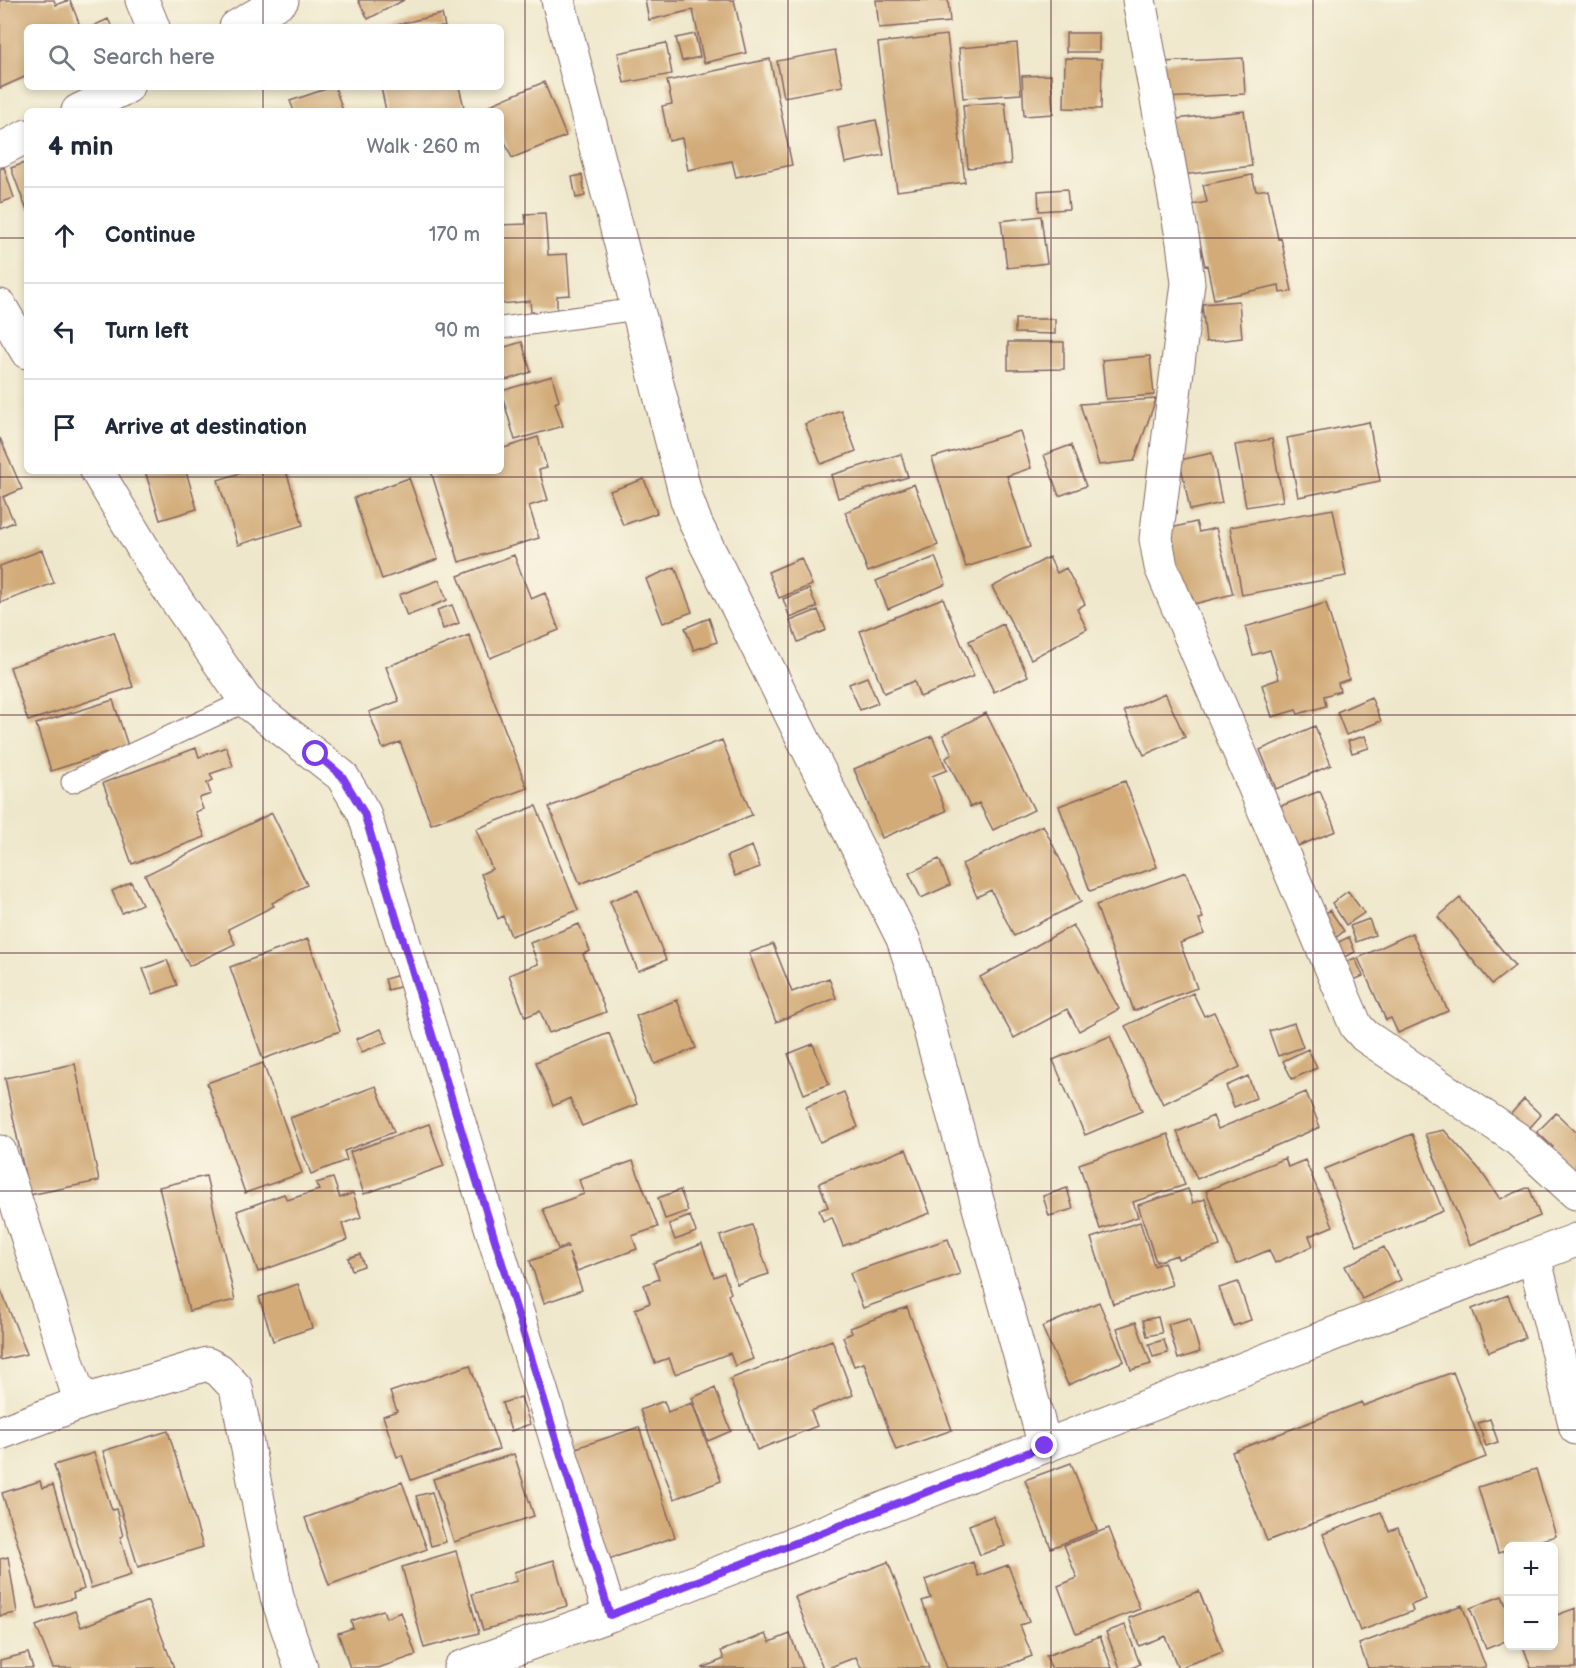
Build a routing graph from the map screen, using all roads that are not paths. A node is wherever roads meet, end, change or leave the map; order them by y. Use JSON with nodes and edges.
{"nodes":[{"id":1,"x":142,"y":0,"type":"edge"},
{"id":2,"x":282,"y":0,"type":"edge"},
{"id":3,"x":558,"y":0,"type":"edge"},
{"id":4,"x":1139,"y":0,"type":"edge"},
{"id":5,"x":152,"y":24,"type":"edge"},
{"id":6,"x":241,"y":24,"type":"edge"},
{"id":7,"x":121,"y":90,"type":"edge"},
{"id":8,"x":84,"y":108,"type":"edge"},
{"id":9,"x":24,"y":138,"type":"edge"},
{"id":10,"x":0,"y":150,"type":"edge"},
{"id":11,"x":0,"y":306,"type":"edge"},
{"id":12,"x":638,"y":309,"type":"junction"},
{"id":13,"x":504,"y":328,"type":"edge"},
{"id":14,"x":24,"y":347,"type":"edge"},
{"id":15,"x":99,"y":474,"type":"edge"},
{"id":16,"x":246,"y":701,"type":"junction"},
{"id":17,"x":72,"y":782,"type":"dead end"},
{"id":18,"x":0,"y":1152,"type":"edge"},
{"id":19,"x":1576,"y":1193,"type":"edge"},
{"id":20,"x":1576,"y":1240,"type":"edge"},
{"id":21,"x":1534,"y":1256,"type":"junction"},
{"id":22,"x":91,"y":1399,"type":"junction"},
{"id":23,"x":1576,"y":1428,"type":"edge"},
{"id":24,"x":0,"y":1433,"type":"edge"},
{"id":25,"x":1045,"y":1446,"type":"junction"},
{"id":26,"x":610,"y":1615,"type":"junction"},
{"id":27,"x":301,"y":1668,"type":"edge"},
{"id":28,"x":460,"y":1668,"type":"edge"}],
"edges":[{"from":1,"to":5,"type":"street"},
{"from":2,"to":6,"type":"street"},
{"from":3,"to":12,"type":"street"},
{"from":4,"to":19,"type":"street"},
{"from":7,"to":8,"type":"street"},
{"from":9,"to":10,"type":"street"},
{"from":11,"to":14,"type":"street"},
{"from":12,"to":13,"type":"lane"},
{"from":12,"to":25,"type":"street"},
{"from":15,"to":16,"type":"street"},
{"from":16,"to":17,"type":"lane"},
{"from":16,"to":26,"type":"street"},
{"from":18,"to":22,"type":"street"},
{"from":20,"to":21,"type":"street"},
{"from":21,"to":23,"type":"street"},
{"from":21,"to":25,"type":"street"},
{"from":22,"to":24,"type":"street"},
{"from":22,"to":27,"type":"street"},
{"from":25,"to":26,"type":"street"},
{"from":26,"to":28,"type":"street"}]}
